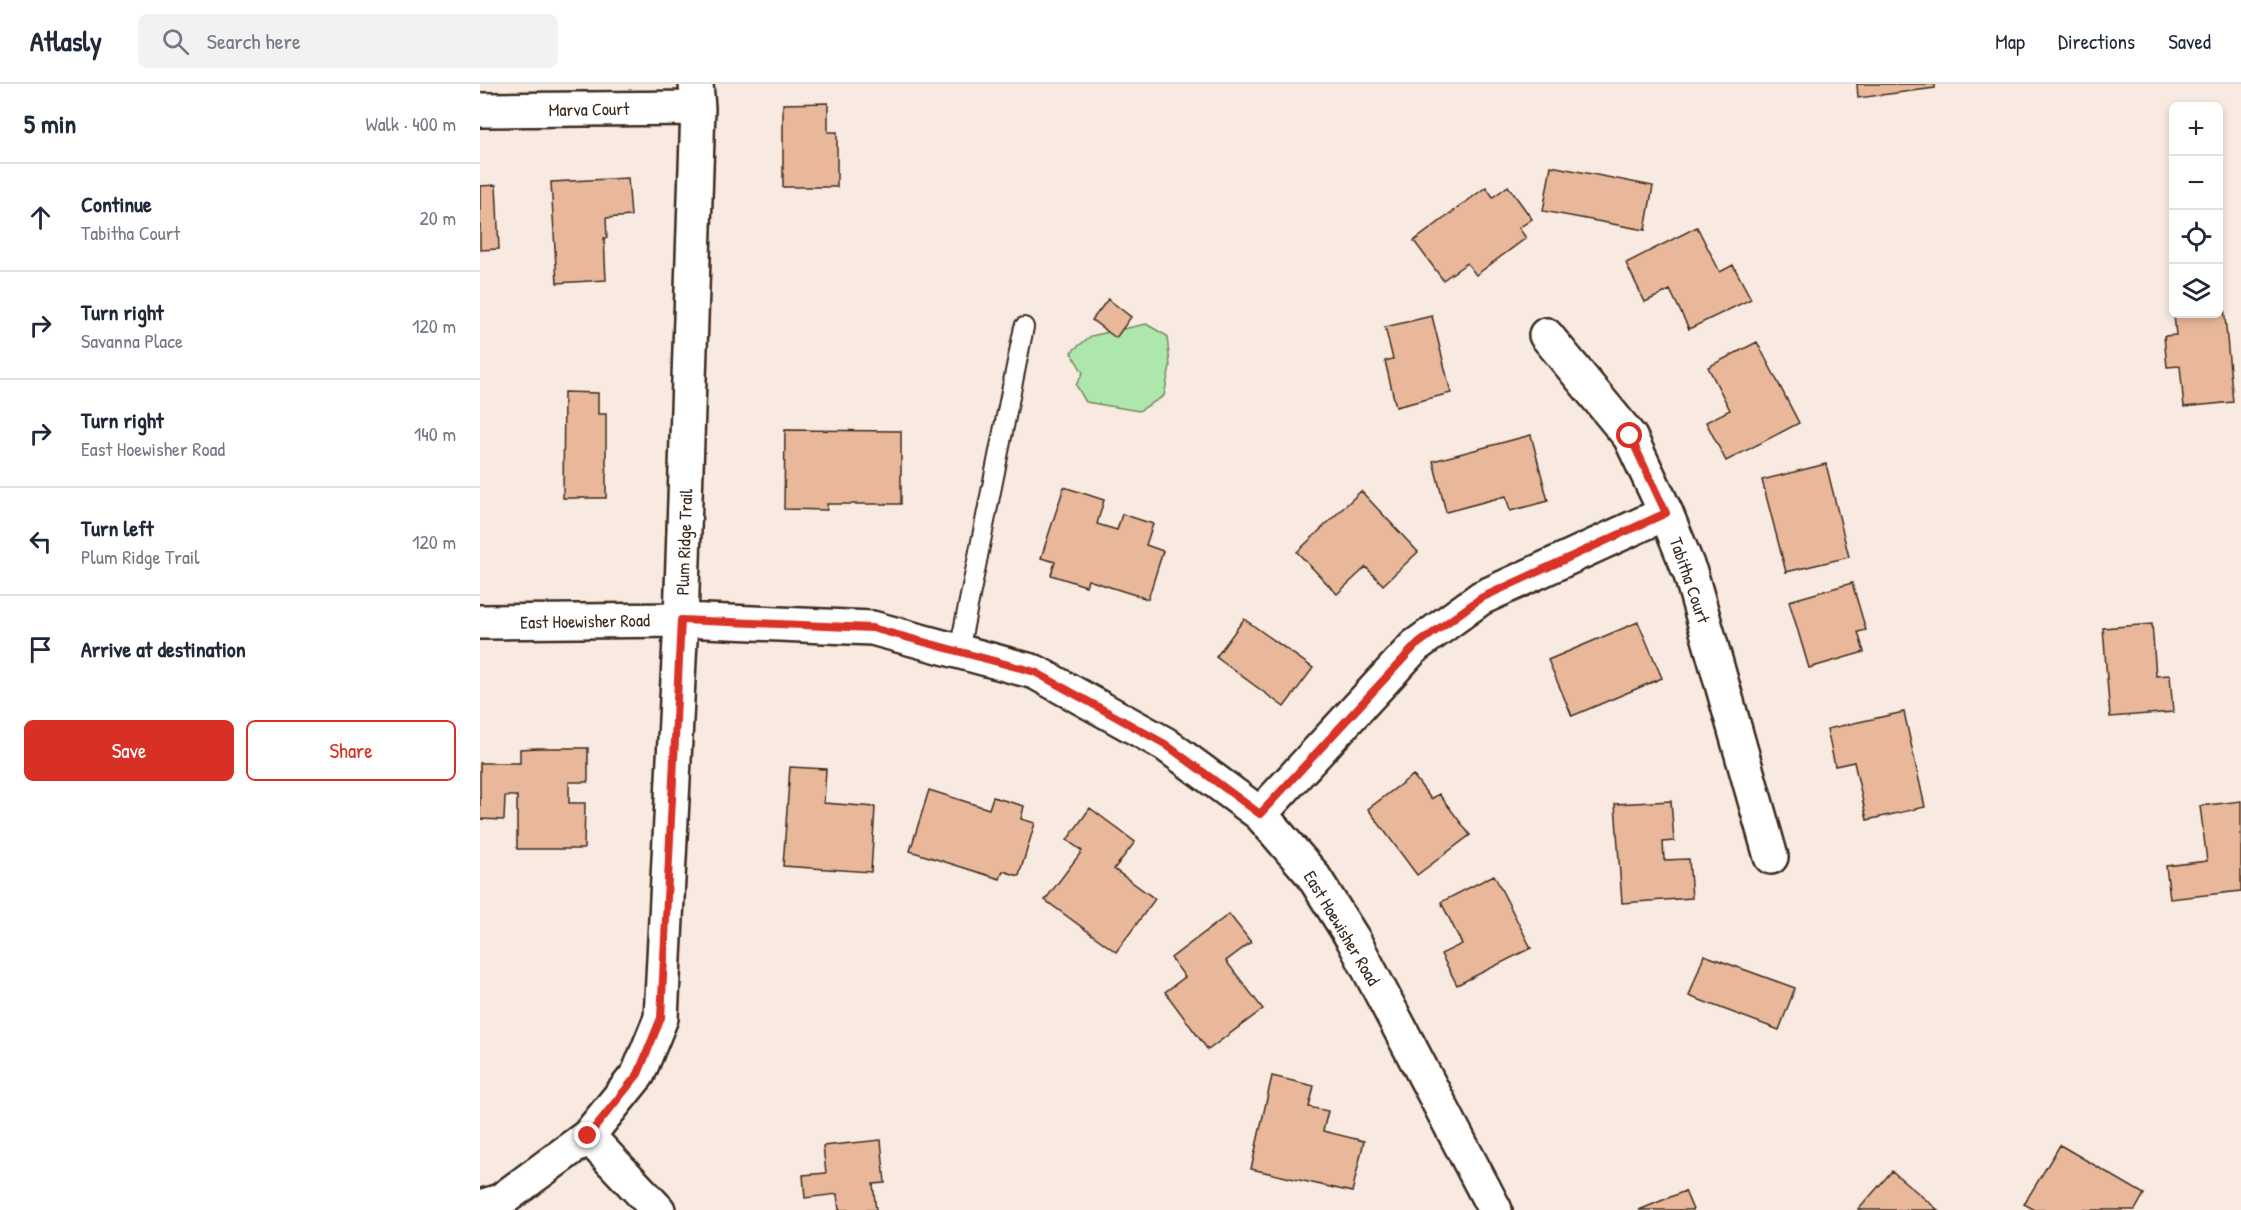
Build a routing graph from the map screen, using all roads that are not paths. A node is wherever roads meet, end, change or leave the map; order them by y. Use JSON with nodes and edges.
{"nodes":[{"id":1,"x":697,"y":96,"type":"edge"},
{"id":2,"x":480,"y":110,"type":"edge"},
{"id":3,"x":1024,"y":327,"type":"dead end"},
{"id":4,"x":1546,"y":335,"type":"dead end"},
{"id":5,"x":1666,"y":513,"type":"junction"},
{"id":6,"x":681,"y":620,"type":"junction"},
{"id":7,"x":480,"y":622,"type":"edge"},
{"id":8,"x":958,"y":651,"type":"junction"},
{"id":9,"x":1260,"y":814,"type":"junction"},
{"id":10,"x":1771,"y":856,"type":"dead end"},
{"id":11,"x":588,"y":1136,"type":"junction"},
{"id":12,"x":480,"y":1207,"type":"edge"},
{"id":13,"x":658,"y":1210,"type":"edge"},
{"id":14,"x":1495,"y":1210,"type":"edge"}],
"edges":[{"from":1,"to":2,"type":"street","name":"Marva Court"},
{"from":1,"to":6,"type":"street","name":"Plum Ridge Trail"},
{"from":3,"to":8,"type":"lane"},
{"from":4,"to":5,"type":"street","name":"Tabitha Court"},
{"from":5,"to":9,"type":"street"},
{"from":5,"to":10,"type":"street","name":"Tabitha Court"},
{"from":6,"to":7,"type":"street","name":"East Hoewisher Road"},
{"from":6,"to":8,"type":"street","name":"East Hoewisher Road"},
{"from":6,"to":11,"type":"street","name":"Plum Ridge Trail"},
{"from":8,"to":9,"type":"street","name":"East Hoewisher Road"},
{"from":9,"to":14,"type":"street","name":"East Hoewisher Road"},
{"from":11,"to":12,"type":"street","name":"Plum Ridge Trail"},
{"from":11,"to":13,"type":"street"}]}
